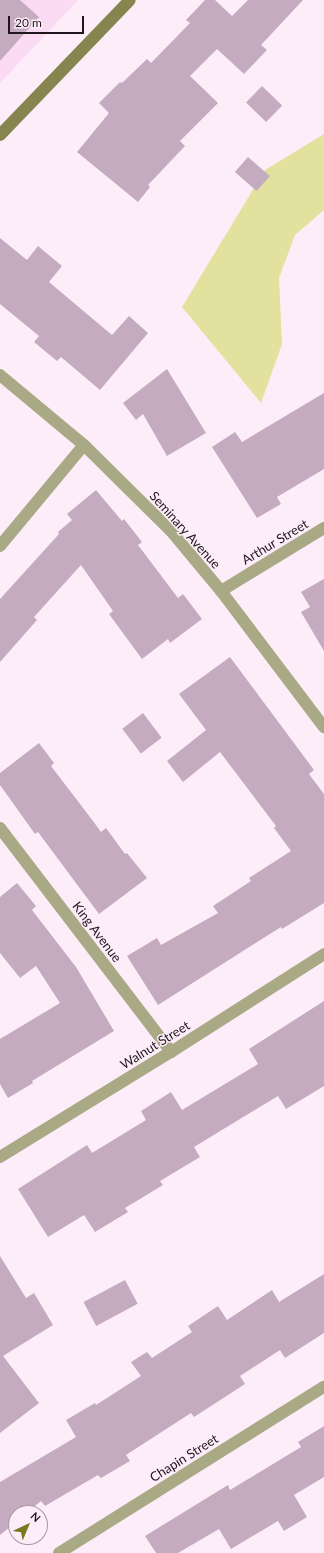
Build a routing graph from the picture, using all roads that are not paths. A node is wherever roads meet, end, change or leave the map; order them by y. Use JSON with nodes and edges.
{"nodes":[{"id":1,"x":130,"y":0,"type":"edge"},
{"id":2,"x":0,"y":135,"type":"edge"},
{"id":3,"x":0,"y":376,"type":"edge"},
{"id":4,"x":84,"y":445,"type":"junction"},
{"id":5,"x":324,"y":528,"type":"edge"},
{"id":6,"x":0,"y":546,"type":"edge"},
{"id":7,"x":221,"y":591,"type":"junction"},
{"id":8,"x":324,"y":727,"type":"edge"},
{"id":9,"x":0,"y":828,"type":"edge"},
{"id":10,"x":324,"y":954,"type":"edge"},
{"id":11,"x":171,"y":1052,"type":"junction"},
{"id":12,"x":0,"y":1157,"type":"edge"},
{"id":13,"x":324,"y":1387,"type":"edge"},
{"id":14,"x":59,"y":1553,"type":"edge"}],
"edges":[{"from":1,"to":2,"type":"street"},
{"from":3,"to":4,"type":"street","name":"Seminary Avenue"},
{"from":4,"to":6,"type":"street"},
{"from":4,"to":7,"type":"street","name":"Seminary Avenue"},
{"from":5,"to":7,"type":"street","name":"Arthur Street"},
{"from":7,"to":8,"type":"street","name":"Seminary Avenue"},
{"from":9,"to":11,"type":"street","name":"King Avenue"},
{"from":10,"to":11,"type":"street","name":"Walnut Street"},
{"from":11,"to":12,"type":"street","name":"Walnut Street"},
{"from":13,"to":14,"type":"street","name":"Chapin Street"}]}
